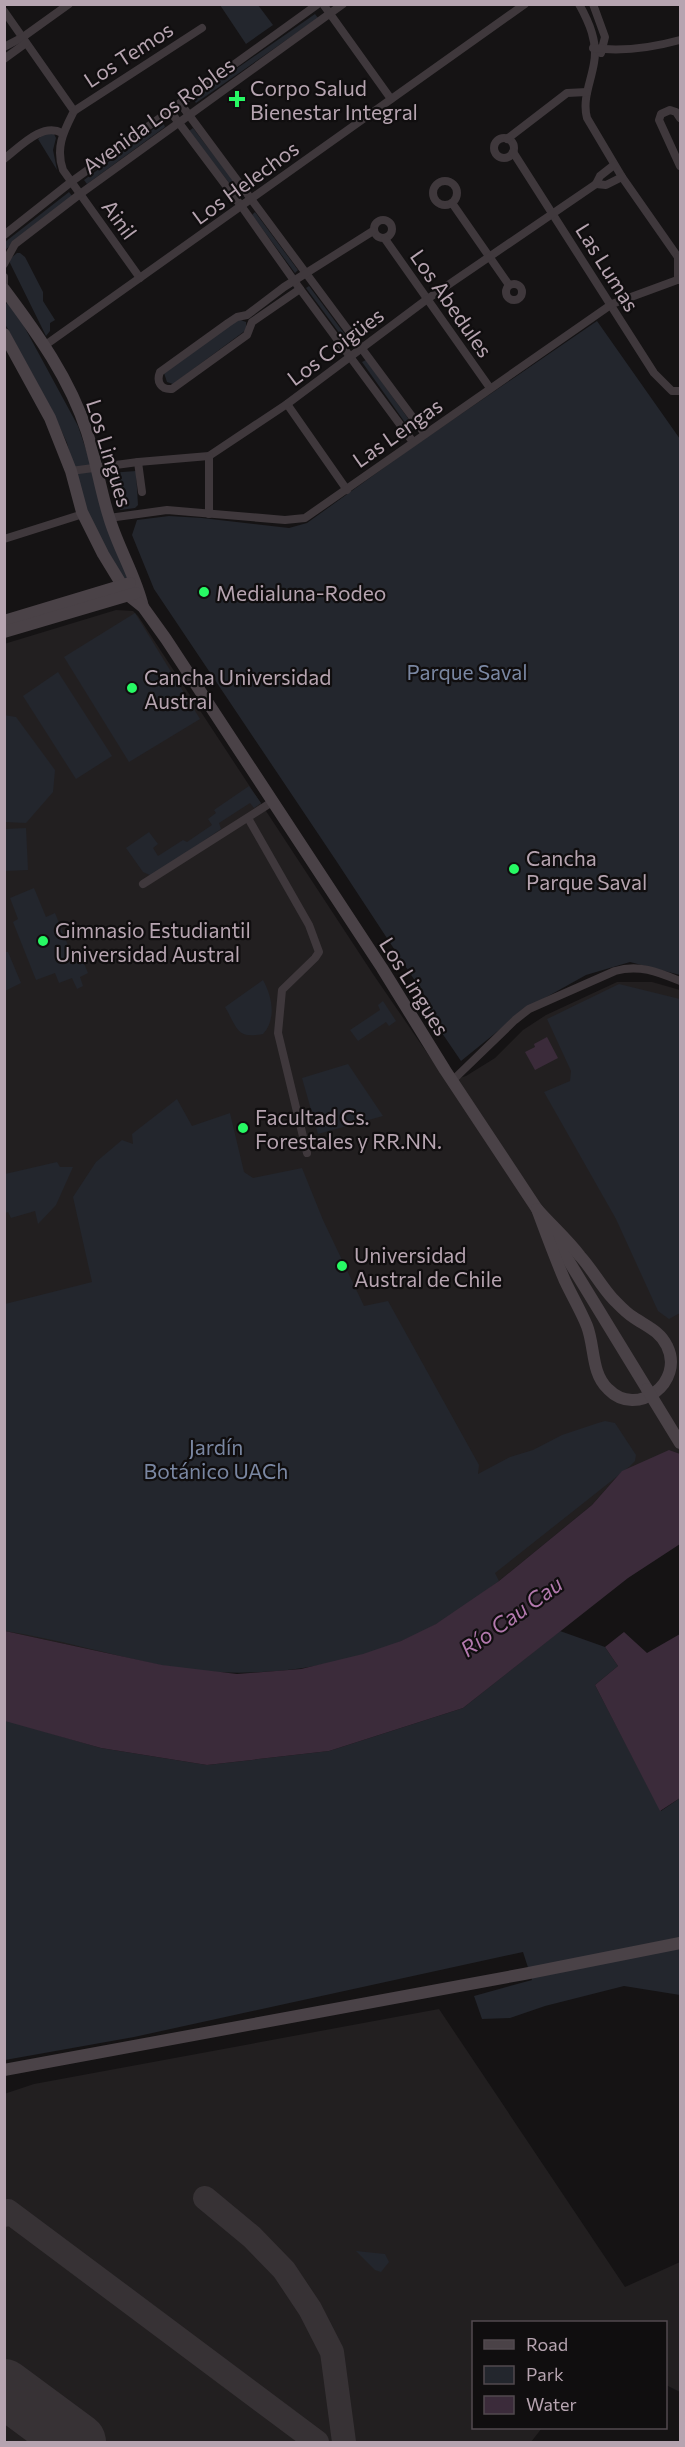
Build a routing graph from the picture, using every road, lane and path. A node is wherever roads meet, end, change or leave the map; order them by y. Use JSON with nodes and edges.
{"nodes":[{"id":1,"x":69,"y":4,"type":"edge"},
{"id":2,"x":321,"y":4,"type":"edge"},
{"id":3,"x":343,"y":4,"type":"edge"},
{"id":4,"x":525,"y":4,"type":"edge"},
{"id":5,"x":579,"y":4,"type":"edge"},
{"id":6,"x":593,"y":4,"type":"edge"},
{"id":7,"x":4,"y":11,"type":"edge"},
{"id":8,"x":330,"y":14,"type":"junction"},
{"id":9,"x":202,"y":28,"type":"dead end"},
{"id":10,"x":25,"y":40,"type":"junction"},
{"id":11,"x":681,"y":40,"type":"edge"},
{"id":12,"x":4,"y":47,"type":"edge"},
{"id":13,"x":593,"y":48,"type":"junction"},
{"id":14,"x":603,"y":49,"type":"junction"},
{"id":15,"x":4,"y":59,"type":"edge"},
{"id":16,"x":595,"y":60,"type":"junction"},
{"id":17,"x":587,"y":92,"type":"junction"},
{"id":18,"x":391,"y":99,"type":"junction"},
{"id":19,"x":180,"y":103,"type":"junction"},
{"id":20,"x":74,"y":111,"type":"junction"},
{"id":21,"x":170,"y":111,"type":"junction"},
{"id":22,"x":189,"y":115,"type":"junction"},
{"id":23,"x":681,"y":118,"type":"edge"},
{"id":24,"x":178,"y":123,"type":"junction"},
{"id":25,"x":62,"y":133,"type":"junction"},
{"id":26,"x":507,"y":139,"type":"junction"},
{"id":27,"x":513,"y":152,"type":"junction"},
{"id":28,"x":4,"y":159,"type":"edge"},
{"id":29,"x":614,"y":165,"type":"junction"},
{"id":30,"x":681,"y":166,"type":"edge"},
{"id":31,"x":622,"y":177,"type":"junction"},
{"id":32,"x":71,"y":182,"type":"junction"},
{"id":33,"x":596,"y":184,"type":"junction"},
{"id":34,"x":80,"y":194,"type":"junction"},
{"id":35,"x":252,"y":198,"type":"junction"},
{"id":36,"x":452,"y":202,"type":"dead end"},
{"id":37,"x":242,"y":207,"type":"junction"},
{"id":38,"x":553,"y":213,"type":"junction"},
{"id":39,"x":373,"y":231,"type":"junction"},
{"id":40,"x":4,"y":235,"type":"edge"},
{"id":41,"x":385,"y":238,"type":"junction"},
{"id":42,"x":489,"y":257,"type":"junction"},
{"id":43,"x":679,"y":258,"type":"edge"},
{"id":44,"x":4,"y":264,"type":"edge"},
{"id":45,"x":307,"y":274,"type":"junction"},
{"id":46,"x":4,"y":277,"type":"edge"},
{"id":47,"x":140,"y":278,"type":"junction"},
{"id":48,"x":680,"y":280,"type":"edge"},
{"id":49,"x":294,"y":281,"type":"junction"},
{"id":50,"x":4,"y":283,"type":"edge"},
{"id":51,"x":509,"y":285,"type":"dead end"},
{"id":52,"x":4,"y":289,"type":"edge"},
{"id":53,"x":300,"y":289,"type":"junction"},
{"id":54,"x":426,"y":300,"type":"junction"},
{"id":55,"x":612,"y":304,"type":"junction"},
{"id":56,"x":249,"y":319,"type":"junction"},
{"id":57,"x":4,"y":334,"type":"edge"},
{"id":58,"x":49,"y":343,"type":"junction"},
{"id":59,"x":362,"y":348,"type":"junction"},
{"id":60,"x":350,"y":357,"type":"junction"},
{"id":61,"x":490,"y":388,"type":"junction"},
{"id":62,"x":681,"y":391,"type":"edge"},
{"id":63,"x":287,"y":404,"type":"junction"},
{"id":64,"x":426,"y":434,"type":"junction"},
{"id":65,"x":413,"y":442,"type":"junction"},
{"id":66,"x":209,"y":456,"type":"junction"},
{"id":67,"x":138,"y":462,"type":"junction"},
{"id":68,"x":96,"y":467,"type":"junction"},
{"id":69,"x":71,"y":471,"type":"junction"},
{"id":70,"x":347,"y":490,"type":"junction"},
{"id":71,"x":142,"y":492,"type":"dead end"},
{"id":72,"x":83,"y":514,"type":"junction"},
{"id":73,"x":209,"y":514,"type":"junction"},
{"id":74,"x":109,"y":518,"type":"junction"},
{"id":75,"x":5,"y":538,"type":"edge"},
{"id":76,"x":127,"y":587,"type":"junction"},
{"id":77,"x":4,"y":621,"type":"edge"},
{"id":78,"x":4,"y":632,"type":"edge"},
{"id":79,"x":272,"y":802,"type":"junction"},
{"id":80,"x":248,"y":818,"type":"junction"},
{"id":81,"x":143,"y":884,"type":"dead end"},
{"id":82,"x":681,"y":981,"type":"edge"},
{"id":83,"x":452,"y":1081,"type":"junction"},
{"id":84,"x":307,"y":1154,"type":"dead end"},
{"id":85,"x":537,"y":1209,"type":"junction"},
{"id":86,"x":681,"y":1443,"type":"edge"},
{"id":87,"x":681,"y":1943,"type":"edge"},
{"id":88,"x":4,"y":2070,"type":"edge"}],
"edges":[{"from":1,"to":10,"type":"street"},
{"from":2,"to":8,"type":"street"},
{"from":2,"to":19,"type":"street","name":"Avenida Los Robles"},
{"from":3,"to":8,"type":"street","name":"Avenida Los Robles"},
{"from":4,"to":18,"type":"street","name":"Los Helechos"},
{"from":5,"to":13,"type":"street"},
{"from":6,"to":14,"type":"street"},
{"from":7,"to":10,"type":"street"},
{"from":8,"to":18,"type":"street"},
{"from":8,"to":22,"type":"street","name":"Avenida Los Robles"},
{"from":9,"to":20,"type":"street","name":"Los Temos"},
{"from":10,"to":12,"type":"street"},
{"from":10,"to":15,"type":"street"},
{"from":10,"to":20,"type":"street"},
{"from":11,"to":14,"type":"street"},
{"from":13,"to":14,"type":"street"},
{"from":13,"to":16,"type":"street"},
{"from":14,"to":16,"type":"street"},
{"from":16,"to":17,"type":"street"},
{"from":17,"to":26,"type":"street"},
{"from":17,"to":29,"type":"street"},
{"from":18,"to":35,"type":"street","name":"Los Helechos"},
{"from":19,"to":21,"type":"street","name":"Avenida Los Robles"},
{"from":19,"to":22,"type":"street"},
{"from":20,"to":25,"type":"street"},
{"from":21,"to":24,"type":"street"},
{"from":21,"to":32,"type":"street","name":"Avenida Los Robles"},
{"from":22,"to":24,"type":"street","name":"Avenida Los Robles"},
{"from":22,"to":35,"type":"street"},
{"from":23,"to":30,"type":"street"},
{"from":24,"to":34,"type":"street","name":"Avenida Los Robles"},
{"from":24,"to":37,"type":"street"},
{"from":25,"to":28,"type":"street"},
{"from":25,"to":32,"type":"street","name":"Ainil"},
{"from":26,"to":27,"type":"street","name":"Las Lumas"},
{"from":26,"to":27,"type":"street"},
{"from":27,"to":38,"type":"street","name":"Las Lumas"},
{"from":29,"to":31,"type":"street"},
{"from":29,"to":33,"type":"street","name":"Los Coigües"},
{"from":31,"to":33,"type":"street","name":"Los Coigües"},
{"from":31,"to":43,"type":"street"},
{"from":32,"to":34,"type":"street","name":"Ainil"},
{"from":32,"to":40,"type":"street","name":"Avenida Los Robles"},
{"from":33,"to":38,"type":"street","name":"Los Coigües"},
{"from":34,"to":44,"type":"street","name":"Avenida Los Robles"},
{"from":34,"to":47,"type":"street","name":"Ainil"},
{"from":35,"to":37,"type":"street","name":"Los Helechos"},
{"from":35,"to":45,"type":"street"},
{"from":36,"to":42,"type":"street"},
{"from":37,"to":47,"type":"street","name":"Los Helechos"},
{"from":37,"to":49,"type":"street"},
{"from":38,"to":42,"type":"street","name":"Los Coigües"},
{"from":38,"to":55,"type":"street","name":"Las Lumas"},
{"from":39,"to":41,"type":"street","name":"Los Abedules"},
{"from":39,"to":41,"type":"street","name":"Los Abedules"},
{"from":39,"to":45,"type":"street","name":"Los Abedules"},
{"from":41,"to":54,"type":"street","name":"Los Abedules"},
{"from":42,"to":51,"type":"street"},
{"from":42,"to":54,"type":"street","name":"Los Coigües"},
{"from":43,"to":48,"type":"street"},
{"from":45,"to":49,"type":"street","name":"Los Abedules"},
{"from":45,"to":59,"type":"street"},
{"from":46,"to":50,"type":"street"},
{"from":47,"to":58,"type":"street","name":"Los Helechos"},
{"from":48,"to":55,"type":"street","name":"Las Lengas"},
{"from":49,"to":53,"type":"street"},
{"from":49,"to":56,"type":"street","name":"Los Abedules"},
{"from":52,"to":58,"type":"main road","name":"Los Lingues"},
{"from":53,"to":56,"type":"street","name":"Los Abedules"},
{"from":53,"to":60,"type":"street"},
{"from":54,"to":59,"type":"street","name":"Los Coigües"},
{"from":54,"to":61,"type":"street","name":"Los Abedules"},
{"from":55,"to":61,"type":"street","name":"Las Lengas"},
{"from":55,"to":62,"type":"street","name":"Las Lumas"},
{"from":56,"to":56,"type":"street","name":"Los Abedules"},
{"from":57,"to":69,"type":"main road","name":"Los Lingues"},
{"from":58,"to":68,"type":"main road","name":"Los Lingues"},
{"from":59,"to":60,"type":"street","name":"Los Coigües"},
{"from":59,"to":64,"type":"street"},
{"from":60,"to":63,"type":"street","name":"Los Coigües"},
{"from":60,"to":65,"type":"street"},
{"from":61,"to":64,"type":"street","name":"Las Lengas"},
{"from":63,"to":66,"type":"street","name":"Los Coigües"},
{"from":63,"to":70,"type":"street"},
{"from":64,"to":65,"type":"street","name":"Las Lengas"},
{"from":65,"to":70,"type":"street","name":"Las Lengas"},
{"from":66,"to":67,"type":"street","name":"Los Coigües"},
{"from":66,"to":73,"type":"street"},
{"from":67,"to":68,"type":"street","name":"Los Coigües"},
{"from":67,"to":71,"type":"street"},
{"from":68,"to":69,"type":"street","name":"Los Coigües"},
{"from":68,"to":74,"type":"main road","name":"Los Lingues"},
{"from":69,"to":72,"type":"main road","name":"Los Lingues"},
{"from":70,"to":73,"type":"street","name":"Las Lengas"},
{"from":72,"to":75,"type":"street"},
{"from":72,"to":76,"type":"main road","name":"Los Lingues"},
{"from":73,"to":74,"type":"street","name":"Las Lengas"},
{"from":74,"to":76,"type":"main road","name":"Los Lingues"},
{"from":76,"to":77,"type":"main road"},
{"from":76,"to":78,"type":"main road"},
{"from":76,"to":79,"type":"main road","name":"Los Lingues"},
{"from":79,"to":80,"type":"street"},
{"from":79,"to":83,"type":"main road","name":"Los Lingues"},
{"from":80,"to":81,"type":"street"},
{"from":80,"to":84,"type":"street"},
{"from":82,"to":83,"type":"street"},
{"from":83,"to":85,"type":"main road","name":"Los Lingues"},
{"from":85,"to":85,"type":"main road"},
{"from":85,"to":86,"type":"main road","name":"Los Lingues","bridge":true},
{"from":87,"to":88,"type":"main road"}]}
